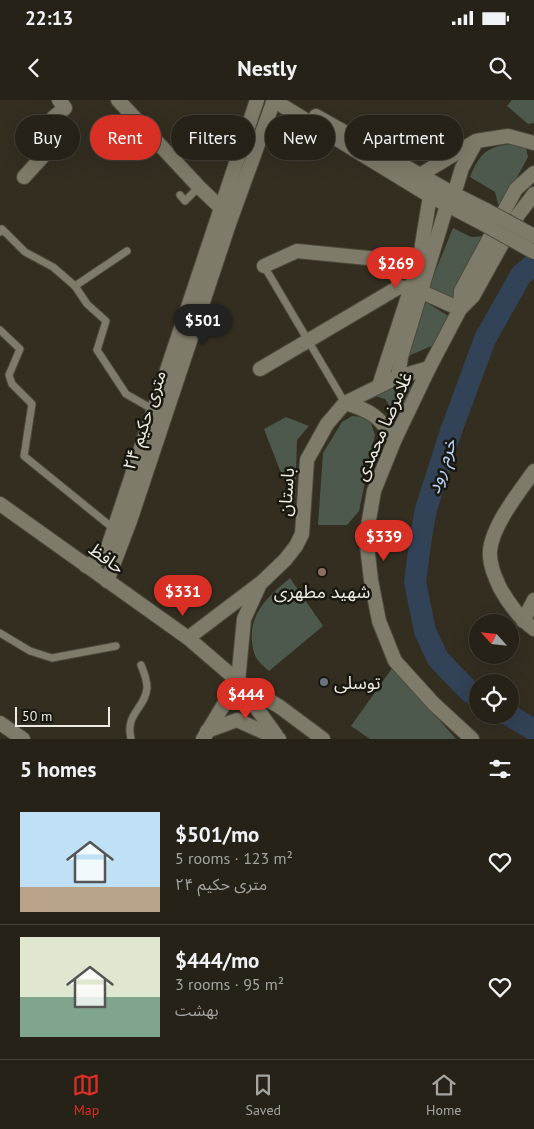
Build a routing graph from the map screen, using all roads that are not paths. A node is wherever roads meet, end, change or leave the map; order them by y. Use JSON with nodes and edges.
{"nodes":[{"id":1,"x":59,"y":100,"type":"edge"},
{"id":2,"x":118,"y":100,"type":"edge"},
{"id":3,"x":257,"y":100,"type":"edge"},
{"id":4,"x":277,"y":100,"type":"edge"},
{"id":5,"x":476,"y":141,"type":"junction"},
{"id":6,"x":534,"y":143,"type":"edge"},
{"id":7,"x":534,"y":172,"type":"edge"},
{"id":8,"x":420,"y":175,"type":"junction"},
{"id":9,"x":24,"y":177,"type":"dead end"},
{"id":10,"x":199,"y":187,"type":"junction"},
{"id":11,"x":534,"y":194,"type":"edge"},
{"id":12,"x":180,"y":195,"type":"dead end"},
{"id":13,"x":430,"y":196,"type":"junction"},
{"id":14,"x":451,"y":200,"type":"junction"},
{"id":15,"x":221,"y":208,"type":"junction"},
{"id":16,"x":482,"y":215,"type":"junction"},
{"id":17,"x":0,"y":232,"type":"edge"},
{"id":18,"x":534,"y":236,"type":"edge"},
{"id":19,"x":127,"y":251,"type":"dead end"},
{"id":20,"x":534,"y":252,"type":"edge"},
{"id":21,"x":419,"y":262,"type":"junction"},
{"id":22,"x":264,"y":266,"type":"joint"},
{"id":23,"x":75,"y":286,"type":"junction"},
{"id":24,"x":416,"y":291,"type":"junction"},
{"id":25,"x":460,"y":309,"type":"junction"},
{"id":26,"x":0,"y":330,"type":"edge"},
{"id":27,"x":310,"y":342,"type":"junction"},
{"id":28,"x":429,"y":368,"type":"junction"},
{"id":29,"x":260,"y":369,"type":"dead end"},
{"id":30,"x":398,"y":377,"type":"junction"},
{"id":31,"x":379,"y":386,"type":"junction"},
{"id":32,"x":345,"y":403,"type":"junction"},
{"id":33,"x":154,"y":410,"type":"junction"},
{"id":34,"x":395,"y":439,"type":"junction"},
{"id":35,"x":534,"y":471,"type":"edge"},
{"id":36,"x":534,"y":477,"type":"edge"},
{"id":37,"x":521,"y":489,"type":"junction"},
{"id":38,"x":0,"y":504,"type":"edge"},
{"id":39,"x":114,"y":529,"type":"junction"},
{"id":40,"x":86,"y":566,"type":"junction"},
{"id":41,"x":107,"y":582,"type":"junction"},
{"id":42,"x":262,"y":582,"type":"junction"},
{"id":43,"x":534,"y":600,"type":"edge"},
{"id":44,"x":523,"y":621,"type":"junction"},
{"id":45,"x":534,"y":629,"type":"edge"},
{"id":46,"x":0,"y":634,"type":"edge"},
{"id":47,"x":188,"y":638,"type":"junction"},
{"id":48,"x":116,"y":646,"type":"dead end"},
{"id":49,"x":141,"y":665,"type":"dead end"},
{"id":50,"x":238,"y":681,"type":"junction"},
{"id":51,"x":0,"y":723,"type":"edge"},
{"id":52,"x":205,"y":735,"type":"edge"},
{"id":53,"x":23,"y":739,"type":"edge"},
{"id":54,"x":131,"y":739,"type":"edge"},
{"id":55,"x":279,"y":739,"type":"edge"},
{"id":56,"x":324,"y":739,"type":"edge"},
{"id":57,"x":472,"y":739,"type":"edge"}],
"edges":[{"from":1,"to":9,"type":"main road"},
{"from":2,"to":10,"type":"main road"},
{"from":3,"to":15,"type":"main road","name":"۲۴ متری حکیم"},
{"from":4,"to":8,"type":"main road"},
{"from":4,"to":13,"type":"main road"},
{"from":4,"to":41,"type":"main road","name":"۲۴ متری حکیم"},
{"from":5,"to":6,"type":"main road"},
{"from":5,"to":8,"type":"main road"},
{"from":5,"to":14,"type":"main road"},
{"from":7,"to":25,"type":"main road","name":"غلامرضا محمدی"},
{"from":8,"to":14,"type":"main road"},
{"from":10,"to":12,"type":"lane"},
{"from":10,"to":15,"type":"main road"},
{"from":11,"to":25,"type":"main road","name":"غلامرضا محمدی"},
{"from":13,"to":14,"type":"main road"},
{"from":13,"to":21,"type":"main road"},
{"from":14,"to":16,"type":"main road"},
{"from":14,"to":24,"type":"main road"},
{"from":15,"to":33,"type":"main road","name":"۲۴ متری حکیم"},
{"from":16,"to":18,"type":"main road","bridge":true},
{"from":16,"to":20,"type":"main road","bridge":true},
{"from":17,"to":23,"type":"lane"},
{"from":19,"to":23,"type":"lane"},
{"from":21,"to":22,"type":"main road"},
{"from":21,"to":24,"type":"main road"},
{"from":22,"to":27,"type":"lane"},
{"from":23,"to":33,"type":"lane"},
{"from":24,"to":25,"type":"main road"},
{"from":24,"to":27,"type":"main road"},
{"from":24,"to":30,"type":"main road"},
{"from":24,"to":31,"type":"main road"},
{"from":25,"to":28,"type":"main road","name":"غلامرضا محمدی"},
{"from":26,"to":39,"type":"lane"},
{"from":27,"to":29,"type":"main road"},
{"from":27,"to":32,"type":"lane"},
{"from":28,"to":30,"type":"main road","name":"باستان"},
{"from":28,"to":34,"type":"main road","name":"غلامرضا محمدی"},
{"from":30,"to":31,"type":"main road","name":"باستان"},
{"from":31,"to":32,"type":"main road","name":"باستان"},
{"from":32,"to":34,"type":"main road"},
{"from":32,"to":42,"type":"main road","name":"باستان"},
{"from":33,"to":39,"type":"main road","name":"۲۴ متری حکیم"},
{"from":34,"to":57,"type":"main road","name":"غلامرضا محمدی"},
{"from":35,"to":37,"type":"main road"},
{"from":36,"to":37,"type":"main road"},
{"from":37,"to":44,"type":"main road"},
{"from":38,"to":40,"type":"main road","name":"حافظ"},
{"from":39,"to":40,"type":"main road","name":"۲۴ متری حکیم"},
{"from":40,"to":41,"type":"main road","name":"حافظ"},
{"from":41,"to":47,"type":"main road","name":"حافظ"},
{"from":42,"to":47,"type":"main road","name":"باستان"},
{"from":42,"to":50,"type":"main road","name":"باستان"},
{"from":43,"to":44,"type":"main road"},
{"from":44,"to":45,"type":"main road"},
{"from":46,"to":48,"type":"lane"},
{"from":47,"to":50,"type":"main road","name":"حافظ"},
{"from":49,"to":54,"type":"lane"},
{"from":50,"to":52,"type":"main road"},
{"from":50,"to":55,"type":"main road"},
{"from":50,"to":56,"type":"main road"},
{"from":51,"to":53,"type":"main road"},
{"from":52,"to":55,"type":"main road"}]}
